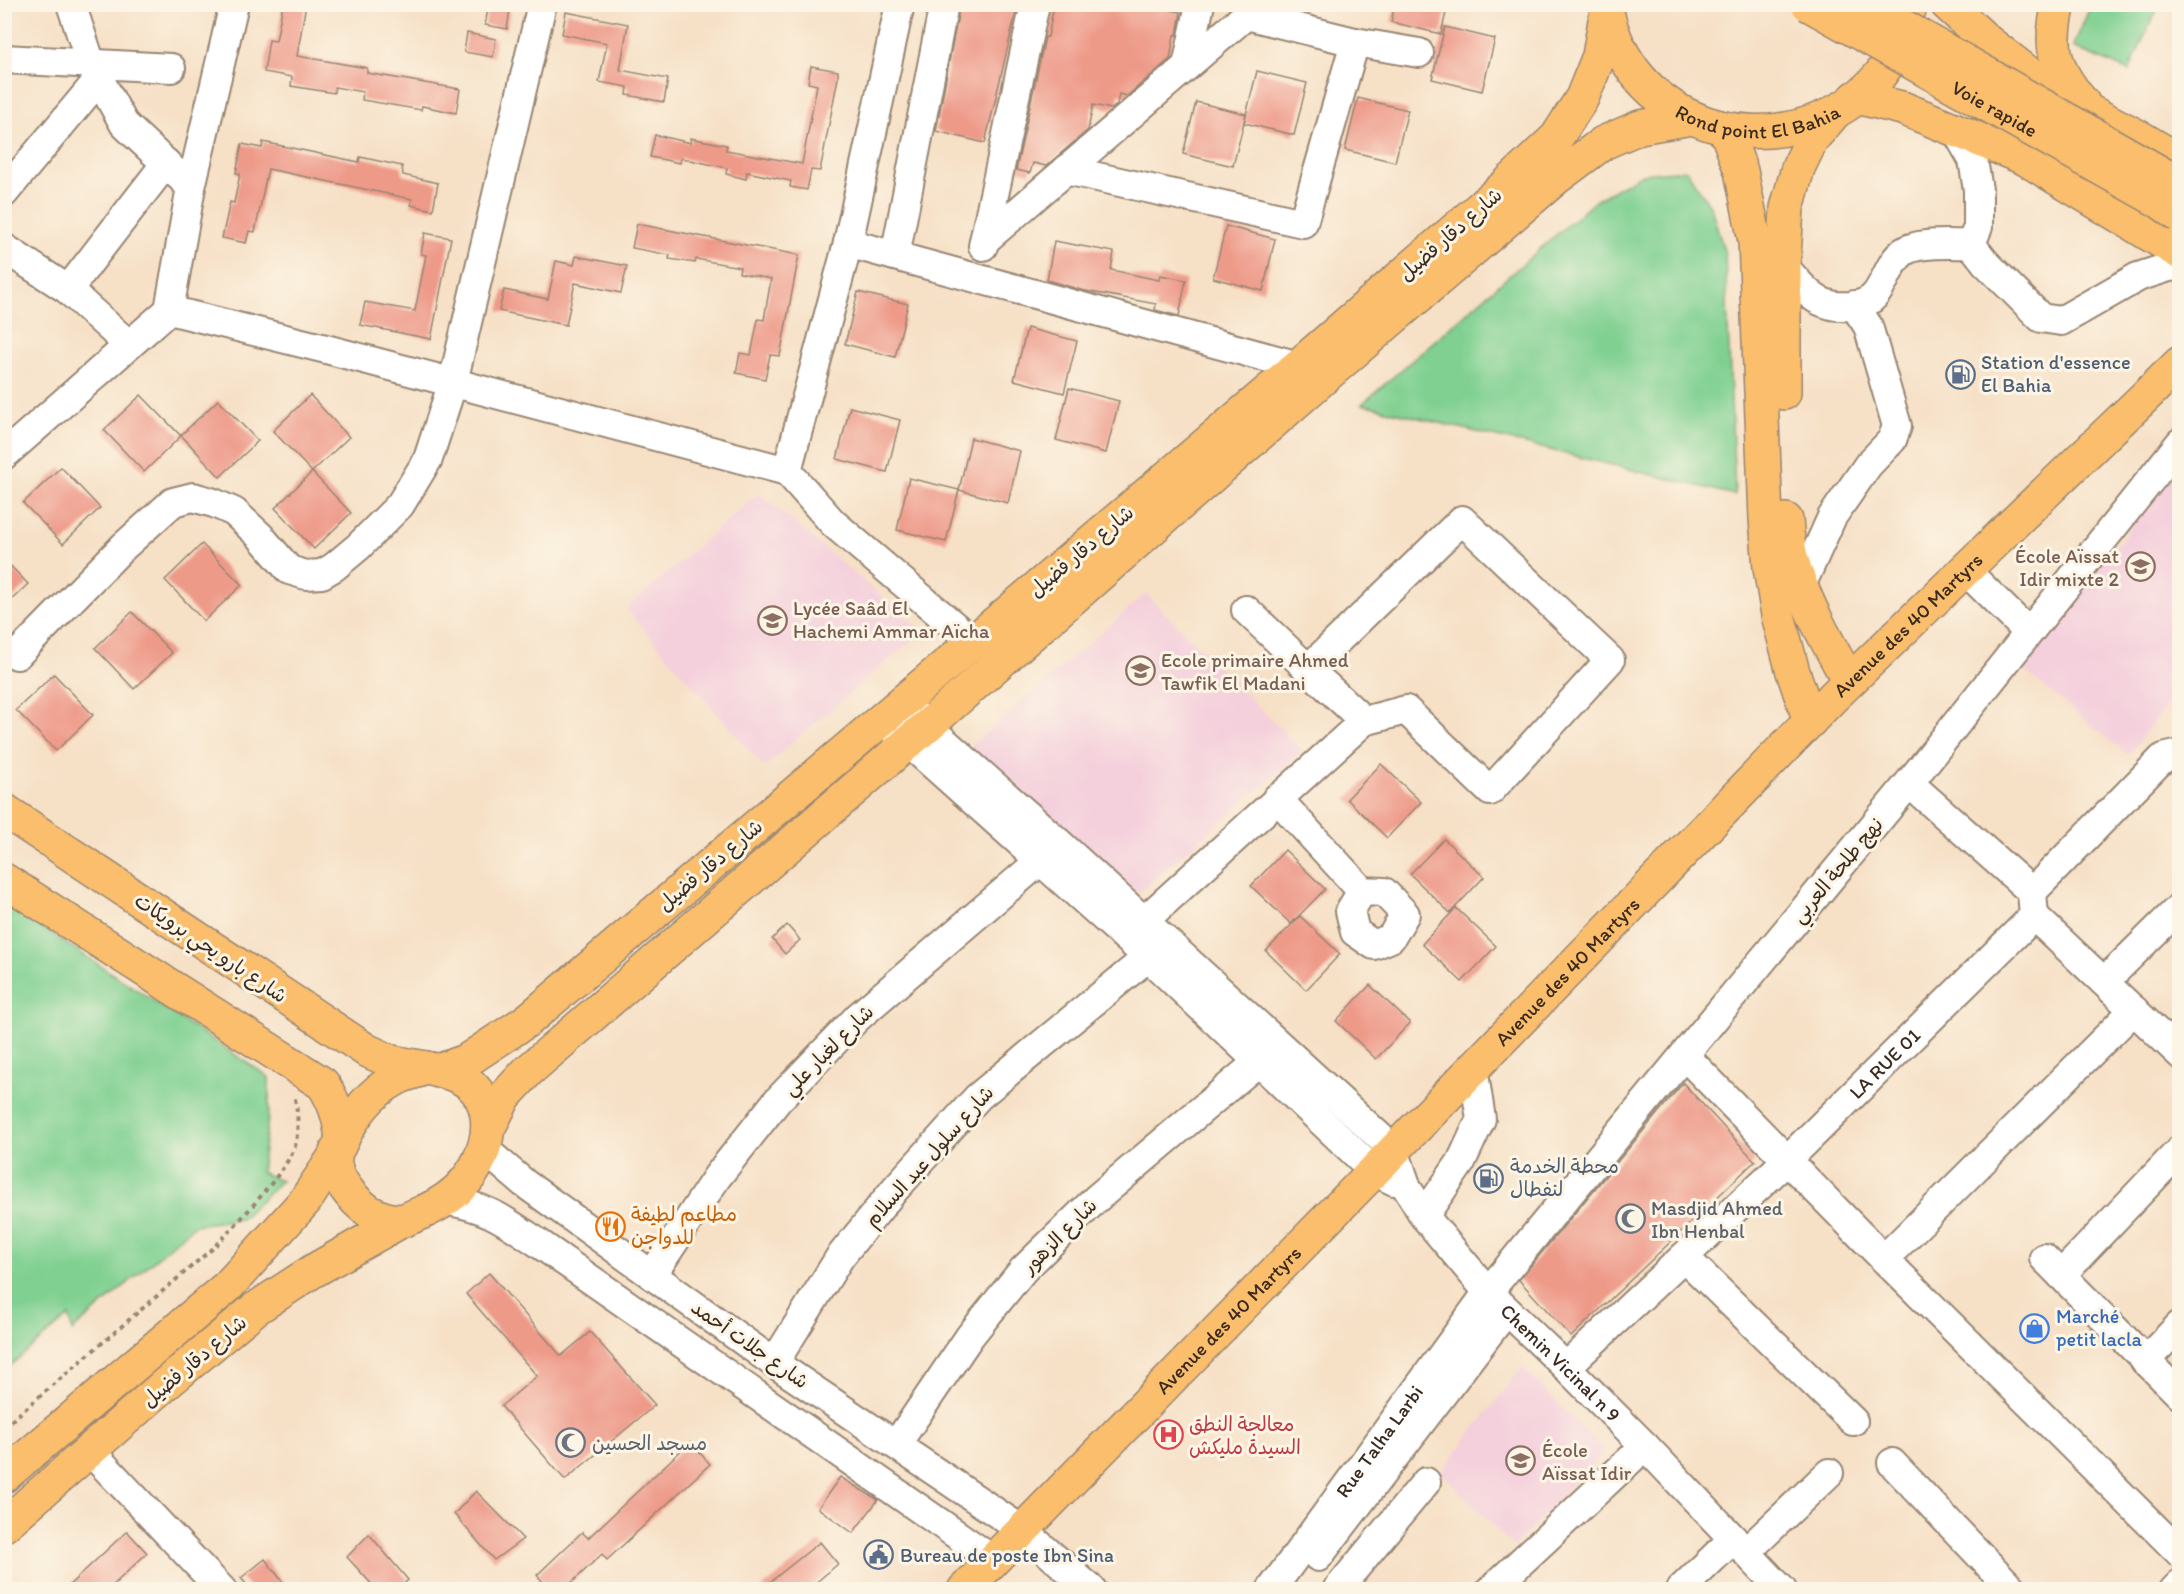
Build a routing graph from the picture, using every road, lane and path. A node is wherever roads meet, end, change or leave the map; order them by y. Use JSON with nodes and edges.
{"nodes":[{"id":1,"x":71,"y":4,"type":"edge"},
{"id":2,"x":234,"y":4,"type":"edge"},
{"id":3,"x":542,"y":4,"type":"edge"},
{"id":4,"x":900,"y":4,"type":"edge"},
{"id":5,"x":944,"y":4,"type":"edge"},
{"id":6,"x":1035,"y":4,"type":"edge"},
{"id":7,"x":1200,"y":4,"type":"edge"},
{"id":8,"x":1808,"y":4,"type":"edge"},
{"id":9,"x":1864,"y":4,"type":"edge"},
{"id":10,"x":1911,"y":4,"type":"edge"},
{"id":11,"x":1947,"y":4,"type":"edge"},
{"id":12,"x":2059,"y":4,"type":"edge"},
{"id":13,"x":1606,"y":7,"type":"edge"},
{"id":14,"x":1253,"y":10,"type":"edge"},
{"id":15,"x":1356,"y":42,"type":"junction"},
{"id":16,"x":1419,"y":53,"type":"dead end"},
{"id":17,"x":4,"y":59,"type":"edge"},
{"id":18,"x":1187,"y":66,"type":"junction"},
{"id":19,"x":171,"y":68,"type":"dead end"},
{"id":20,"x":95,"y":72,"type":"junction"},
{"id":21,"x":1846,"y":104,"type":"junction"},
{"id":22,"x":2090,"y":111,"type":"junction"},
{"id":23,"x":1692,"y":118,"type":"junction"},
{"id":24,"x":1954,"y":127,"type":"junction"},
{"id":25,"x":1725,"y":128,"type":"junction"},
{"id":26,"x":2180,"y":161,"type":"edge"},
{"id":27,"x":166,"y":163,"type":"junction"},
{"id":28,"x":1066,"y":170,"type":"junction"},
{"id":29,"x":2180,"y":184,"type":"edge"},
{"id":30,"x":192,"y":187,"type":"junction"},
{"id":31,"x":4,"y":193,"type":"edge"},
{"id":32,"x":2180,"y":216,"type":"edge"},
{"id":33,"x":984,"y":241,"type":"junction"},
{"id":34,"x":848,"y":243,"type":"junction"},
{"id":35,"x":1971,"y":244,"type":"junction"},
{"id":36,"x":4,"y":248,"type":"edge"},
{"id":37,"x":2180,"y":253,"type":"edge"},
{"id":38,"x":894,"y":256,"type":"junction"},
{"id":39,"x":1784,"y":266,"type":"junction"},
{"id":40,"x":2180,"y":266,"type":"edge"},
{"id":41,"x":974,"y":277,"type":"junction"},
{"id":42,"x":74,"y":282,"type":"dead end"},
{"id":43,"x":1854,"y":305,"type":"junction"},
{"id":44,"x":169,"y":310,"type":"junction"},
{"id":45,"x":129,"y":345,"type":"junction"},
{"id":46,"x":2180,"y":363,"type":"edge"},
{"id":47,"x":1313,"y":370,"type":"junction"},
{"id":48,"x":453,"y":381,"type":"junction"},
{"id":49,"x":1774,"y":407,"type":"junction"},
{"id":50,"x":2180,"y":442,"type":"edge"},
{"id":51,"x":4,"y":455,"type":"edge"},
{"id":52,"x":787,"y":471,"type":"junction"},
{"id":53,"x":1965,"y":570,"type":"junction"},
{"id":54,"x":1800,"y":588,"type":"junction"},
{"id":55,"x":1246,"y":610,"type":"dead end"},
{"id":56,"x":2028,"y":632,"type":"junction"},
{"id":57,"x":973,"y":642,"type":"junction"},
{"id":58,"x":17,"y":656,"type":"dead end"},
{"id":59,"x":1308,"y":669,"type":"junction"},
{"id":60,"x":1850,"y":681,"type":"junction"},
{"id":61,"x":892,"y":711,"type":"junction"},
{"id":62,"x":1364,"y":720,"type":"junction"},
{"id":63,"x":1810,"y":721,"type":"junction"},
{"id":64,"x":917,"y":734,"type":"junction"},
{"id":65,"x":2174,"y":760,"type":"edge"},
{"id":66,"x":1909,"y":783,"type":"junction"},
{"id":67,"x":1277,"y":798,"type":"junction"},
{"id":68,"x":4,"y":810,"type":"edge"},
{"id":69,"x":1041,"y":860,"type":"junction"},
{"id":70,"x":4,"y":880,"type":"edge"},
{"id":71,"x":1362,"y":891,"type":"dead end"},
{"id":72,"x":2033,"y":904,"type":"junction"},
{"id":73,"x":2180,"y":907,"type":"edge"},
{"id":74,"x":1135,"y":929,"type":"junction"},
{"id":75,"x":1148,"y":957,"type":"junction"},
{"id":76,"x":2104,"y":982,"type":"junction"},
{"id":77,"x":2134,"y":1010,"type":"junction"},
{"id":78,"x":2180,"y":1054,"type":"edge"},
{"id":79,"x":1683,"y":1055,"type":"junction"},
{"id":80,"x":1258,"y":1062,"type":"junction"},
{"id":81,"x":1473,"y":1068,"type":"junction"},
{"id":82,"x":432,"y":1070,"type":"junction"},
{"id":83,"x":290,"y":1089,"type":"dead end"},
{"id":84,"x":487,"y":1138,"type":"junction"},
{"id":85,"x":338,"y":1148,"type":"junction"},
{"id":86,"x":2180,"y":1150,"type":"edge"},
{"id":87,"x":1787,"y":1160,"type":"junction"},
{"id":88,"x":1384,"y":1161,"type":"junction"},
{"id":89,"x":446,"y":1201,"type":"junction"},
{"id":90,"x":1424,"y":1216,"type":"junction"},
{"id":91,"x":401,"y":1221,"type":"junction"},
{"id":92,"x":1684,"y":1257,"type":"junction"},
{"id":93,"x":1884,"y":1259,"type":"junction"},
{"id":94,"x":652,"y":1275,"type":"junction"},
{"id":95,"x":1497,"y":1302,"type":"junction"},
{"id":96,"x":2180,"y":1325,"type":"edge"},
{"id":97,"x":2145,"y":1361,"type":"junction"},
{"id":98,"x":774,"y":1363,"type":"junction"},
{"id":99,"x":1566,"y":1367,"type":"junction"},
{"id":100,"x":2179,"y":1395,"type":"edge"},
{"id":101,"x":1853,"y":1421,"type":"dead end"},
{"id":102,"x":4,"y":1427,"type":"edge"},
{"id":103,"x":896,"y":1445,"type":"junction"},
{"id":104,"x":1646,"y":1446,"type":"junction"},
{"id":105,"x":90,"y":1451,"type":"junction"},
{"id":106,"x":1892,"y":1462,"type":"dead end"},
{"id":107,"x":1829,"y":1473,"type":"dead end"},
{"id":108,"x":4,"y":1476,"type":"edge"},
{"id":109,"x":1426,"y":1482,"type":"dead end"},
{"id":110,"x":4,"y":1525,"type":"edge"},
{"id":111,"x":1022,"y":1530,"type":"junction"},
{"id":112,"x":1739,"y":1546,"type":"junction"},
{"id":113,"x":2180,"y":1553,"type":"edge"},
{"id":114,"x":993,"y":1560,"type":"junction"},
{"id":115,"x":2180,"y":1584,"type":"edge"},
{"id":116,"x":222,"y":1590,"type":"edge"},
{"id":117,"x":964,"y":1590,"type":"edge"},
{"id":118,"x":1092,"y":1590,"type":"edge"},
{"id":119,"x":1271,"y":1590,"type":"edge"},
{"id":120,"x":1293,"y":1590,"type":"edge"},
{"id":121,"x":1337,"y":1590,"type":"edge"},
{"id":122,"x":1491,"y":1590,"type":"edge"},
{"id":123,"x":1680,"y":1590,"type":"edge"},
{"id":124,"x":1782,"y":1590,"type":"edge"},
{"id":125,"x":2013,"y":1590,"type":"edge"},
{"id":126,"x":2174,"y":1590,"type":"edge"}],
"edges":[{"from":1,"to":20,"type":"street"},
{"from":2,"to":30,"type":"street"},
{"from":3,"to":48,"type":"street"},
{"from":4,"to":34,"type":"street"},
{"from":5,"to":38,"type":"street"},
{"from":6,"to":33,"type":"street"},
{"from":7,"to":18,"type":"street"},
{"from":8,"to":32,"type":"main road","name":"Voie rapide","bridge":true},
{"from":9,"to":29,"type":"main road","name":"Voie rapide","bridge":true},
{"from":10,"to":21,"type":"main road","name":"Rond point El Bahia"},
{"from":11,"to":22,"type":"main road"},
{"from":12,"to":22,"type":"main road"},
{"from":13,"to":23,"type":"main road","name":"Rond point El Bahia"},
{"from":13,"to":47,"type":"main road","name":"شارع دقار فضيل"},
{"from":14,"to":15,"type":"street"},
{"from":14,"to":18,"type":"street"},
{"from":15,"to":16,"type":"street"},
{"from":15,"to":28,"type":"street"},
{"from":17,"to":20,"type":"street"},
{"from":18,"to":28,"type":"street"},
{"from":19,"to":20,"type":"street"},
{"from":20,"to":27,"type":"street"},
{"from":20,"to":31,"type":"street"},
{"from":21,"to":24,"type":"main road"},
{"from":21,"to":25,"type":"main road","name":"Rond point El Bahia"},
{"from":21,"to":39,"type":"main road"},
{"from":22,"to":26,"type":"main road"},
{"from":23,"to":25,"type":"main road","name":"Rond point El Bahia"},
{"from":23,"to":47,"type":"main road","name":"شارع دقار فضيل"},
{"from":24,"to":35,"type":"street"},
{"from":24,"to":37,"type":"main road"},
{"from":25,"to":49,"type":"main road"},
{"from":27,"to":30,"type":"street"},
{"from":27,"to":42,"type":"street"},
{"from":28,"to":33,"type":"street"},
{"from":30,"to":44,"type":"street"},
{"from":33,"to":41,"type":"street"},
{"from":34,"to":38,"type":"street"},
{"from":34,"to":52,"type":"street"},
{"from":35,"to":40,"type":"street"},
{"from":35,"to":43,"type":"street"},
{"from":36,"to":45,"type":"street"},
{"from":38,"to":41,"type":"street"},
{"from":39,"to":43,"type":"street"},
{"from":39,"to":49,"type":"main road"},
{"from":41,"to":47,"type":"street"},
{"from":43,"to":54,"type":"street"},
{"from":44,"to":45,"type":"street"},
{"from":44,"to":48,"type":"street"},
{"from":45,"to":51,"type":"street"},
{"from":46,"to":53,"type":"main road","name":"Avenue des 40 Martyrs"},
{"from":47,"to":57,"type":"main road","name":"شارع دقار فضيل"},
{"from":47,"to":64,"type":"main road","name":"شارع دقار فضيل"},
{"from":48,"to":52,"type":"street"},
{"from":48,"to":58,"type":"street"},
{"from":49,"to":54,"type":"main road"},
{"from":49,"to":63,"type":"main road"},
{"from":50,"to":56,"type":"street","name":"نهج طلحة العربي"},
{"from":52,"to":57,"type":"street"},
{"from":53,"to":56,"type":"street"},
{"from":53,"to":60,"type":"main road","name":"Avenue des 40 Martyrs"},
{"from":54,"to":60,"type":"main road"},
{"from":55,"to":59,"type":"street"},
{"from":56,"to":66,"type":"street","name":"نهج طلحة العربي"},
{"from":57,"to":61,"type":"main road","name":"شارع دقار فضيل"},
{"from":59,"to":62,"type":"street"},
{"from":59,"to":62,"type":"street"},
{"from":60,"to":63,"type":"main road","name":"Avenue des 40 Martyrs"},
{"from":61,"to":64,"type":"street"},
{"from":61,"to":82,"type":"main road","name":"شارع دقار فضيل"},
{"from":62,"to":67,"type":"street"},
{"from":63,"to":81,"type":"main road","name":"Avenue des 40 Martyrs"},
{"from":64,"to":69,"type":"street"},
{"from":64,"to":74,"type":"street"},
{"from":64,"to":84,"type":"main road","name":"شارع دقار فضيل"},
{"from":65,"to":72,"type":"street","name":"LA RUE 01"},
{"from":66,"to":72,"type":"street"},
{"from":66,"to":79,"type":"street","name":"نهج طلحة العربي"},
{"from":67,"to":71,"type":"street"},
{"from":67,"to":74,"type":"street"},
{"from":68,"to":82,"type":"main road","name":"شارع بارو يحي برويكات"},
{"from":69,"to":74,"type":"street"},
{"from":69,"to":94,"type":"street","name":"شارع لغبار علي"},
{"from":70,"to":85,"type":"main road"},
{"from":72,"to":76,"type":"street"},
{"from":72,"to":87,"type":"street","name":"LA RUE 01"},
{"from":73,"to":76,"type":"street"},
{"from":74,"to":75,"type":"street"},
{"from":74,"to":88,"type":"street"},
{"from":75,"to":80,"type":"street"},
{"from":75,"to":98,"type":"street","name":"شارع سلول عبد السلام"},
{"from":76,"to":77,"type":"street"},
{"from":77,"to":78,"type":"street"},
{"from":77,"to":93,"type":"street"},
{"from":79,"to":87,"type":"street"},
{"from":79,"to":95,"type":"street","name":"نهج طلحة العربي"},
{"from":80,"to":88,"type":"street"},
{"from":80,"to":103,"type":"street","name":"شارع الزهور"},
{"from":81,"to":88,"type":"main road","name":"Avenue des 40 Martyrs"},
{"from":81,"to":90,"type":"street"},
{"from":82,"to":84,"type":"main road"},
{"from":82,"to":85,"type":"main road"},
{"from":83,"to":102,"type":"path"},
{"from":84,"to":89,"type":"main road"},
{"from":84,"to":94,"type":"street","name":"شارع جلات أحمد"},
{"from":85,"to":91,"type":"main road"},
{"from":85,"to":108,"type":"main road","name":"شارع دقار فضيل"},
{"from":86,"to":97,"type":"street"},
{"from":87,"to":92,"type":"street","name":"LA RUE 01"},
{"from":87,"to":93,"type":"street"},
{"from":88,"to":90,"type":"street","name":"Chemin Vicinal n 9"},
{"from":88,"to":111,"type":"main road","name":"Avenue des 40 Martyrs"},
{"from":89,"to":91,"type":"main road"},
{"from":89,"to":114,"type":"street","name":"شارع جلات أحمد"},
{"from":90,"to":95,"type":"street","name":"Chemin Vicinal n 9"},
{"from":91,"to":105,"type":"main road","name":"شارع دقار فضيل"},
{"from":92,"to":99,"type":"street","name":"LA RUE 01"},
{"from":92,"to":101,"type":"street"},
{"from":93,"to":113,"type":"street"},
{"from":94,"to":98,"type":"street","name":"شارع جلات أحمد"},
{"from":95,"to":99,"type":"street","name":"Chemin Vicinal n 9"},
{"from":95,"to":119,"type":"street","name":"Rue Talha Larbi"},
{"from":95,"to":120,"type":"street","name":"نهج طلحة العربي"},
{"from":96,"to":97,"type":"street"},
{"from":97,"to":100,"type":"street"},
{"from":98,"to":103,"type":"street","name":"شارع جلات أحمد"},
{"from":99,"to":104,"type":"street","name":"Chemin Vicinal n 9"},
{"from":103,"to":111,"type":"street","name":"شارع جلات أحمد"},
{"from":104,"to":112,"type":"street","name":"Chemin Vicinal n 9"},
{"from":104,"to":122,"type":"street"},
{"from":105,"to":110,"type":"main road","name":"شارع دقار فضيل"},
{"from":105,"to":116,"type":"street"},
{"from":106,"to":125,"type":"street"},
{"from":107,"to":112,"type":"street"},
{"from":109,"to":121,"type":"street"},
{"from":111,"to":114,"type":"main road","name":"Avenue des 40 Martyrs"},
{"from":111,"to":118,"type":"street","name":"شارع جلات أحمد"},
{"from":112,"to":123,"type":"street"},
{"from":112,"to":124,"type":"street","name":"Chemin Vicinal n 9"},
{"from":114,"to":117,"type":"main road","name":"Avenue des 40 Martyrs"},
{"from":115,"to":126,"type":"street"}]}
